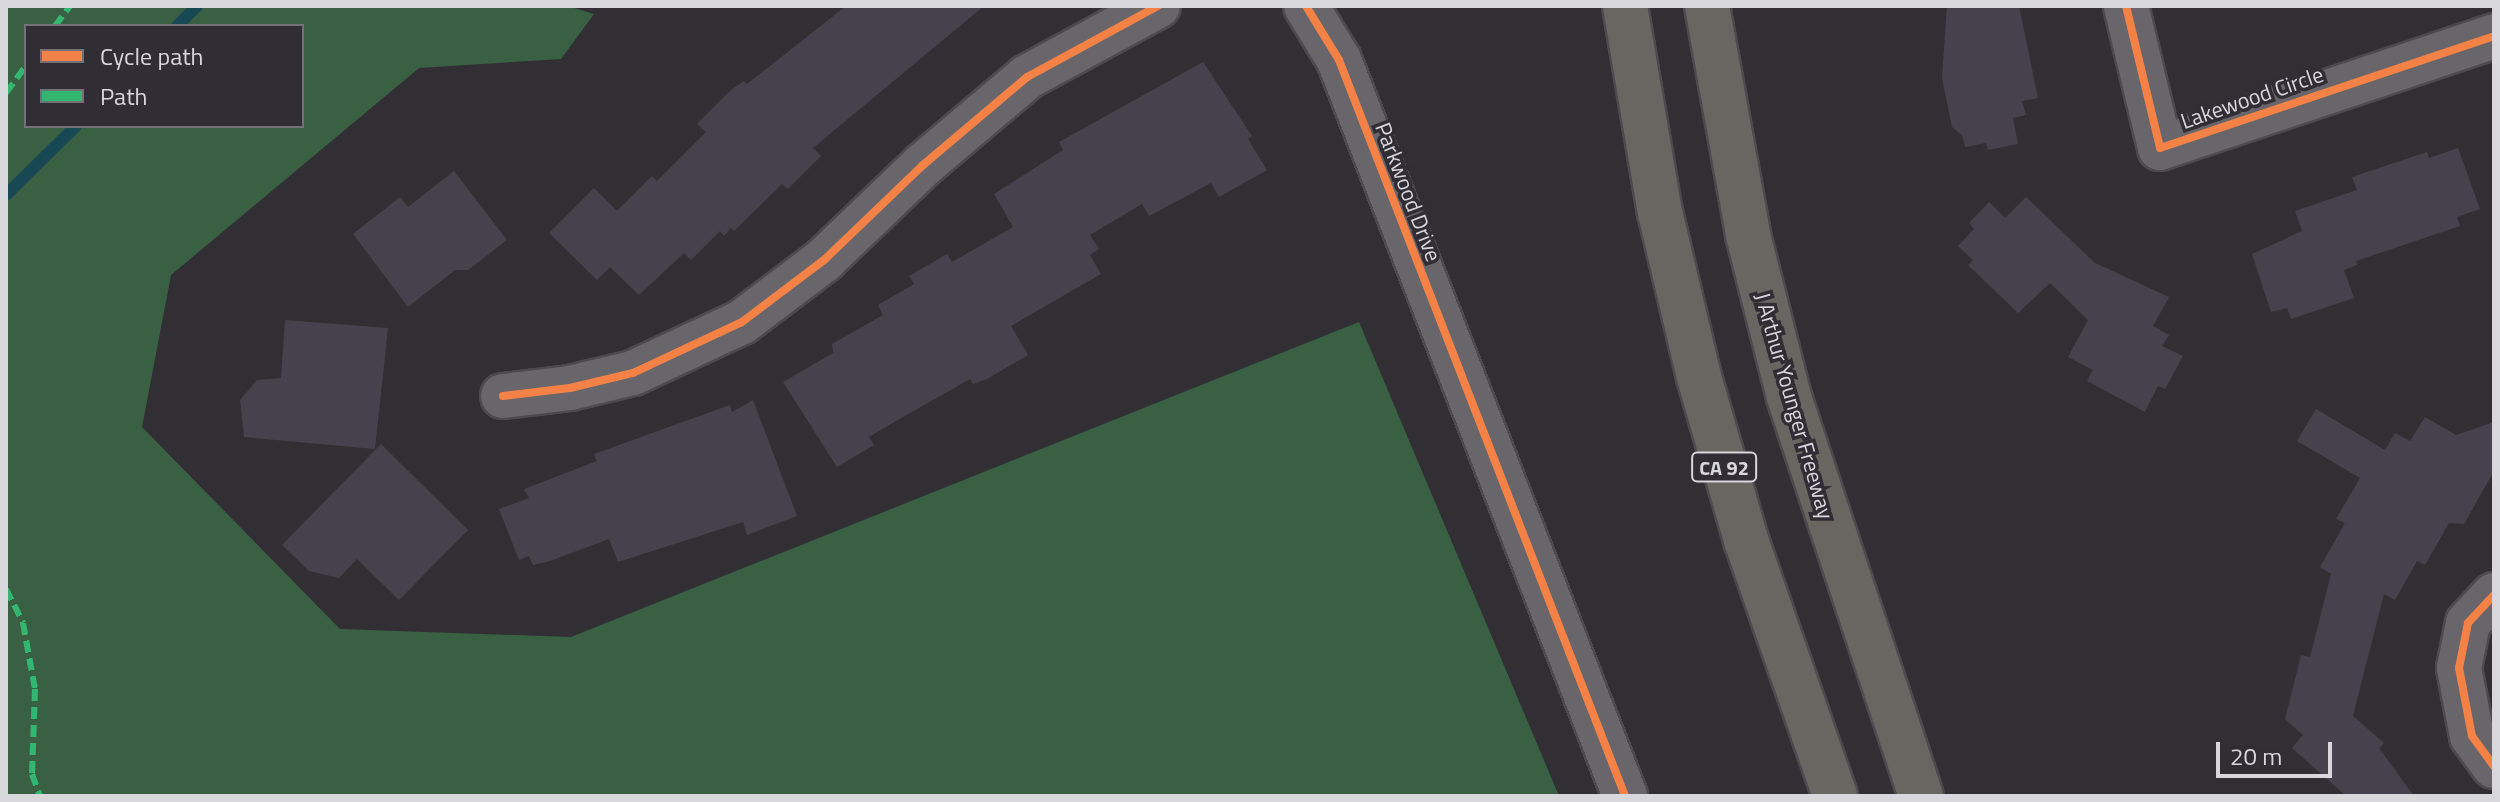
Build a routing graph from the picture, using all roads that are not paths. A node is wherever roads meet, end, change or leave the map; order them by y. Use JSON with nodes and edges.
{"nodes":[{"id":1,"x":1158,"y":6,"type":"edge"},
{"id":2,"x":1306,"y":6,"type":"edge"},
{"id":3,"x":1611,"y":6,"type":"edge"},
{"id":4,"x":1625,"y":6,"type":"edge"},
{"id":5,"x":1707,"y":6,"type":"edge"},
{"id":6,"x":2126,"y":6,"type":"edge"},
{"id":7,"x":2494,"y":36,"type":"edge"},
{"id":8,"x":1644,"y":129,"type":"junction"},
{"id":9,"x":503,"y":396,"type":"dead end"},
{"id":10,"x":2494,"y":595,"type":"edge"},
{"id":11,"x":1865,"y":637,"type":"junction"},
{"id":12,"x":2494,"y":766,"type":"edge"},
{"id":13,"x":1625,"y":796,"type":"edge"},
{"id":14,"x":1835,"y":796,"type":"edge"},
{"id":15,"x":1921,"y":796,"type":"edge"},
{"id":16,"x":1933,"y":796,"type":"edge"}],
"edges":[{"from":1,"to":9,"type":"street"},
{"from":2,"to":13,"type":"street","name":"Parkwood Drive"},
{"from":3,"to":8,"type":"highway"},
{"from":4,"to":8,"type":"highway","number":"CA 92"},
{"from":5,"to":11,"type":"highway","name":"J Arthur Younger Freeway"},
{"from":6,"to":7,"type":"street","name":"Lakewood Circle"},
{"from":8,"to":14,"type":"highway","number":"CA 92"},
{"from":10,"to":12,"type":"street"},
{"from":11,"to":15,"type":"highway","name":"J Arthur Younger Freeway"},
{"from":11,"to":16,"type":"highway"}]}
